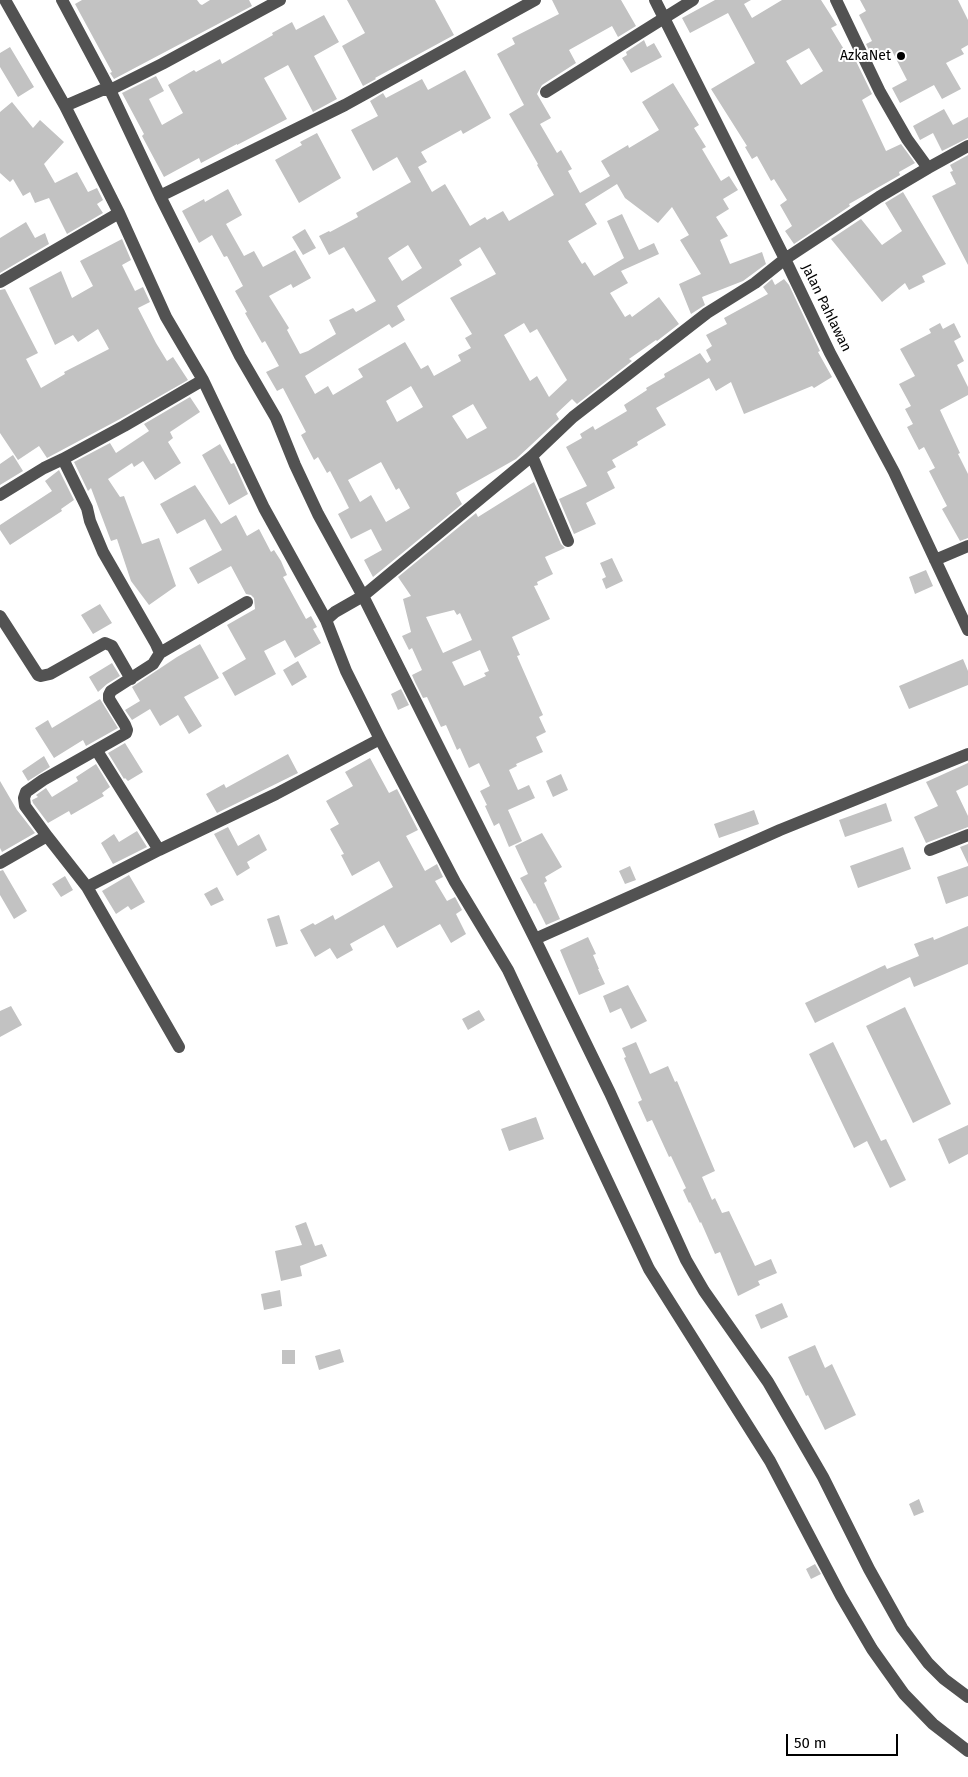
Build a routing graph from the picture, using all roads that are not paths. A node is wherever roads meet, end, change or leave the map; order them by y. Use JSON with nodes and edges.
{"nodes":[{"id":1,"x":5,"y":0,"type":"edge"},
{"id":2,"x":63,"y":0,"type":"edge"},
{"id":3,"x":280,"y":0,"type":"edge"},
{"id":4,"x":534,"y":0,"type":"edge"},
{"id":5,"x":655,"y":0,"type":"edge"},
{"id":6,"x":693,"y":0,"type":"edge"},
{"id":7,"x":836,"y":0,"type":"edge"},
{"id":8,"x":664,"y":18,"type":"junction"},
{"id":9,"x":106,"y":90,"type":"junction"},
{"id":10,"x":546,"y":92,"type":"dead end"},
{"id":11,"x":69,"y":105,"type":"junction"},
{"id":12,"x":968,"y":146,"type":"edge"},
{"id":13,"x":928,"y":168,"type":"junction"},
{"id":14,"x":160,"y":196,"type":"junction"},
{"id":15,"x":119,"y":213,"type":"junction"},
{"id":16,"x":785,"y":259,"type":"junction"},
{"id":17,"x":0,"y":282,"type":"edge"},
{"id":18,"x":203,"y":380,"type":"junction"},
{"id":19,"x":532,"y":456,"type":"junction"},
{"id":20,"x":63,"y":459,"type":"junction"},
{"id":21,"x":0,"y":495,"type":"edge"},
{"id":22,"x":568,"y":541,"type":"dead end"},
{"id":23,"x":968,"y":546,"type":"edge"},
{"id":24,"x":935,"y":560,"type":"junction"},
{"id":25,"x":361,"y":598,"type":"junction"},
{"id":26,"x":247,"y":602,"type":"dead end"},
{"id":27,"x":0,"y":616,"type":"edge"},
{"id":28,"x":330,"y":616,"type":"junction"},
{"id":29,"x":968,"y":630,"type":"edge"},
{"id":30,"x":160,"y":653,"type":"junction"},
{"id":31,"x":131,"y":679,"type":"junction"},
{"id":32,"x":380,"y":739,"type":"junction"},
{"id":33,"x":97,"y":751,"type":"junction"},
{"id":34,"x":968,"y":754,"type":"edge"},
{"id":35,"x":968,"y":835,"type":"edge"},
{"id":36,"x":47,"y":836,"type":"junction"},
{"id":37,"x":159,"y":850,"type":"junction"},
{"id":38,"x":930,"y":850,"type":"dead end"},
{"id":39,"x":0,"y":863,"type":"edge"},
{"id":40,"x":87,"y":887,"type":"junction"},
{"id":41,"x":535,"y":939,"type":"junction"},
{"id":42,"x":179,"y":1048,"type":"dead end"},
{"id":43,"x":968,"y":1697,"type":"edge"},
{"id":44,"x":968,"y":1751,"type":"edge"}],
"edges":[{"from":1,"to":11,"type":"street"},
{"from":2,"to":9,"type":"street"},
{"from":3,"to":9,"type":"street"},
{"from":4,"to":14,"type":"street"},
{"from":5,"to":8,"type":"street","name":"Jalan Pahlawan"},
{"from":6,"to":8,"type":"street"},
{"from":7,"to":13,"type":"street"},
{"from":8,"to":10,"type":"street"},
{"from":8,"to":16,"type":"street","name":"Jalan Pahlawan"},
{"from":9,"to":11,"type":"street"},
{"from":9,"to":14,"type":"street"},
{"from":11,"to":15,"type":"street"},
{"from":12,"to":13,"type":"street"},
{"from":13,"to":16,"type":"street"},
{"from":14,"to":25,"type":"street"},
{"from":15,"to":17,"type":"street"},
{"from":15,"to":18,"type":"street"},
{"from":16,"to":19,"type":"street"},
{"from":16,"to":24,"type":"street","name":"Jalan Pahlawan"},
{"from":18,"to":20,"type":"street"},
{"from":18,"to":28,"type":"street"},
{"from":19,"to":22,"type":"street"},
{"from":19,"to":25,"type":"street"},
{"from":20,"to":21,"type":"street"},
{"from":20,"to":30,"type":"street"},
{"from":23,"to":24,"type":"street"},
{"from":24,"to":29,"type":"street","name":"Jalan Pahlawan"},
{"from":25,"to":28,"type":"street"},
{"from":25,"to":41,"type":"street"},
{"from":26,"to":30,"type":"street"},
{"from":27,"to":31,"type":"street"},
{"from":28,"to":32,"type":"street"},
{"from":30,"to":31,"type":"street"},
{"from":31,"to":33,"type":"street"},
{"from":32,"to":37,"type":"street"},
{"from":32,"to":44,"type":"street"},
{"from":33,"to":36,"type":"street"},
{"from":33,"to":37,"type":"street"},
{"from":34,"to":41,"type":"street"},
{"from":35,"to":38,"type":"street"},
{"from":36,"to":39,"type":"street"},
{"from":36,"to":40,"type":"street"},
{"from":37,"to":40,"type":"street"},
{"from":40,"to":42,"type":"street"},
{"from":41,"to":43,"type":"street"}]}
